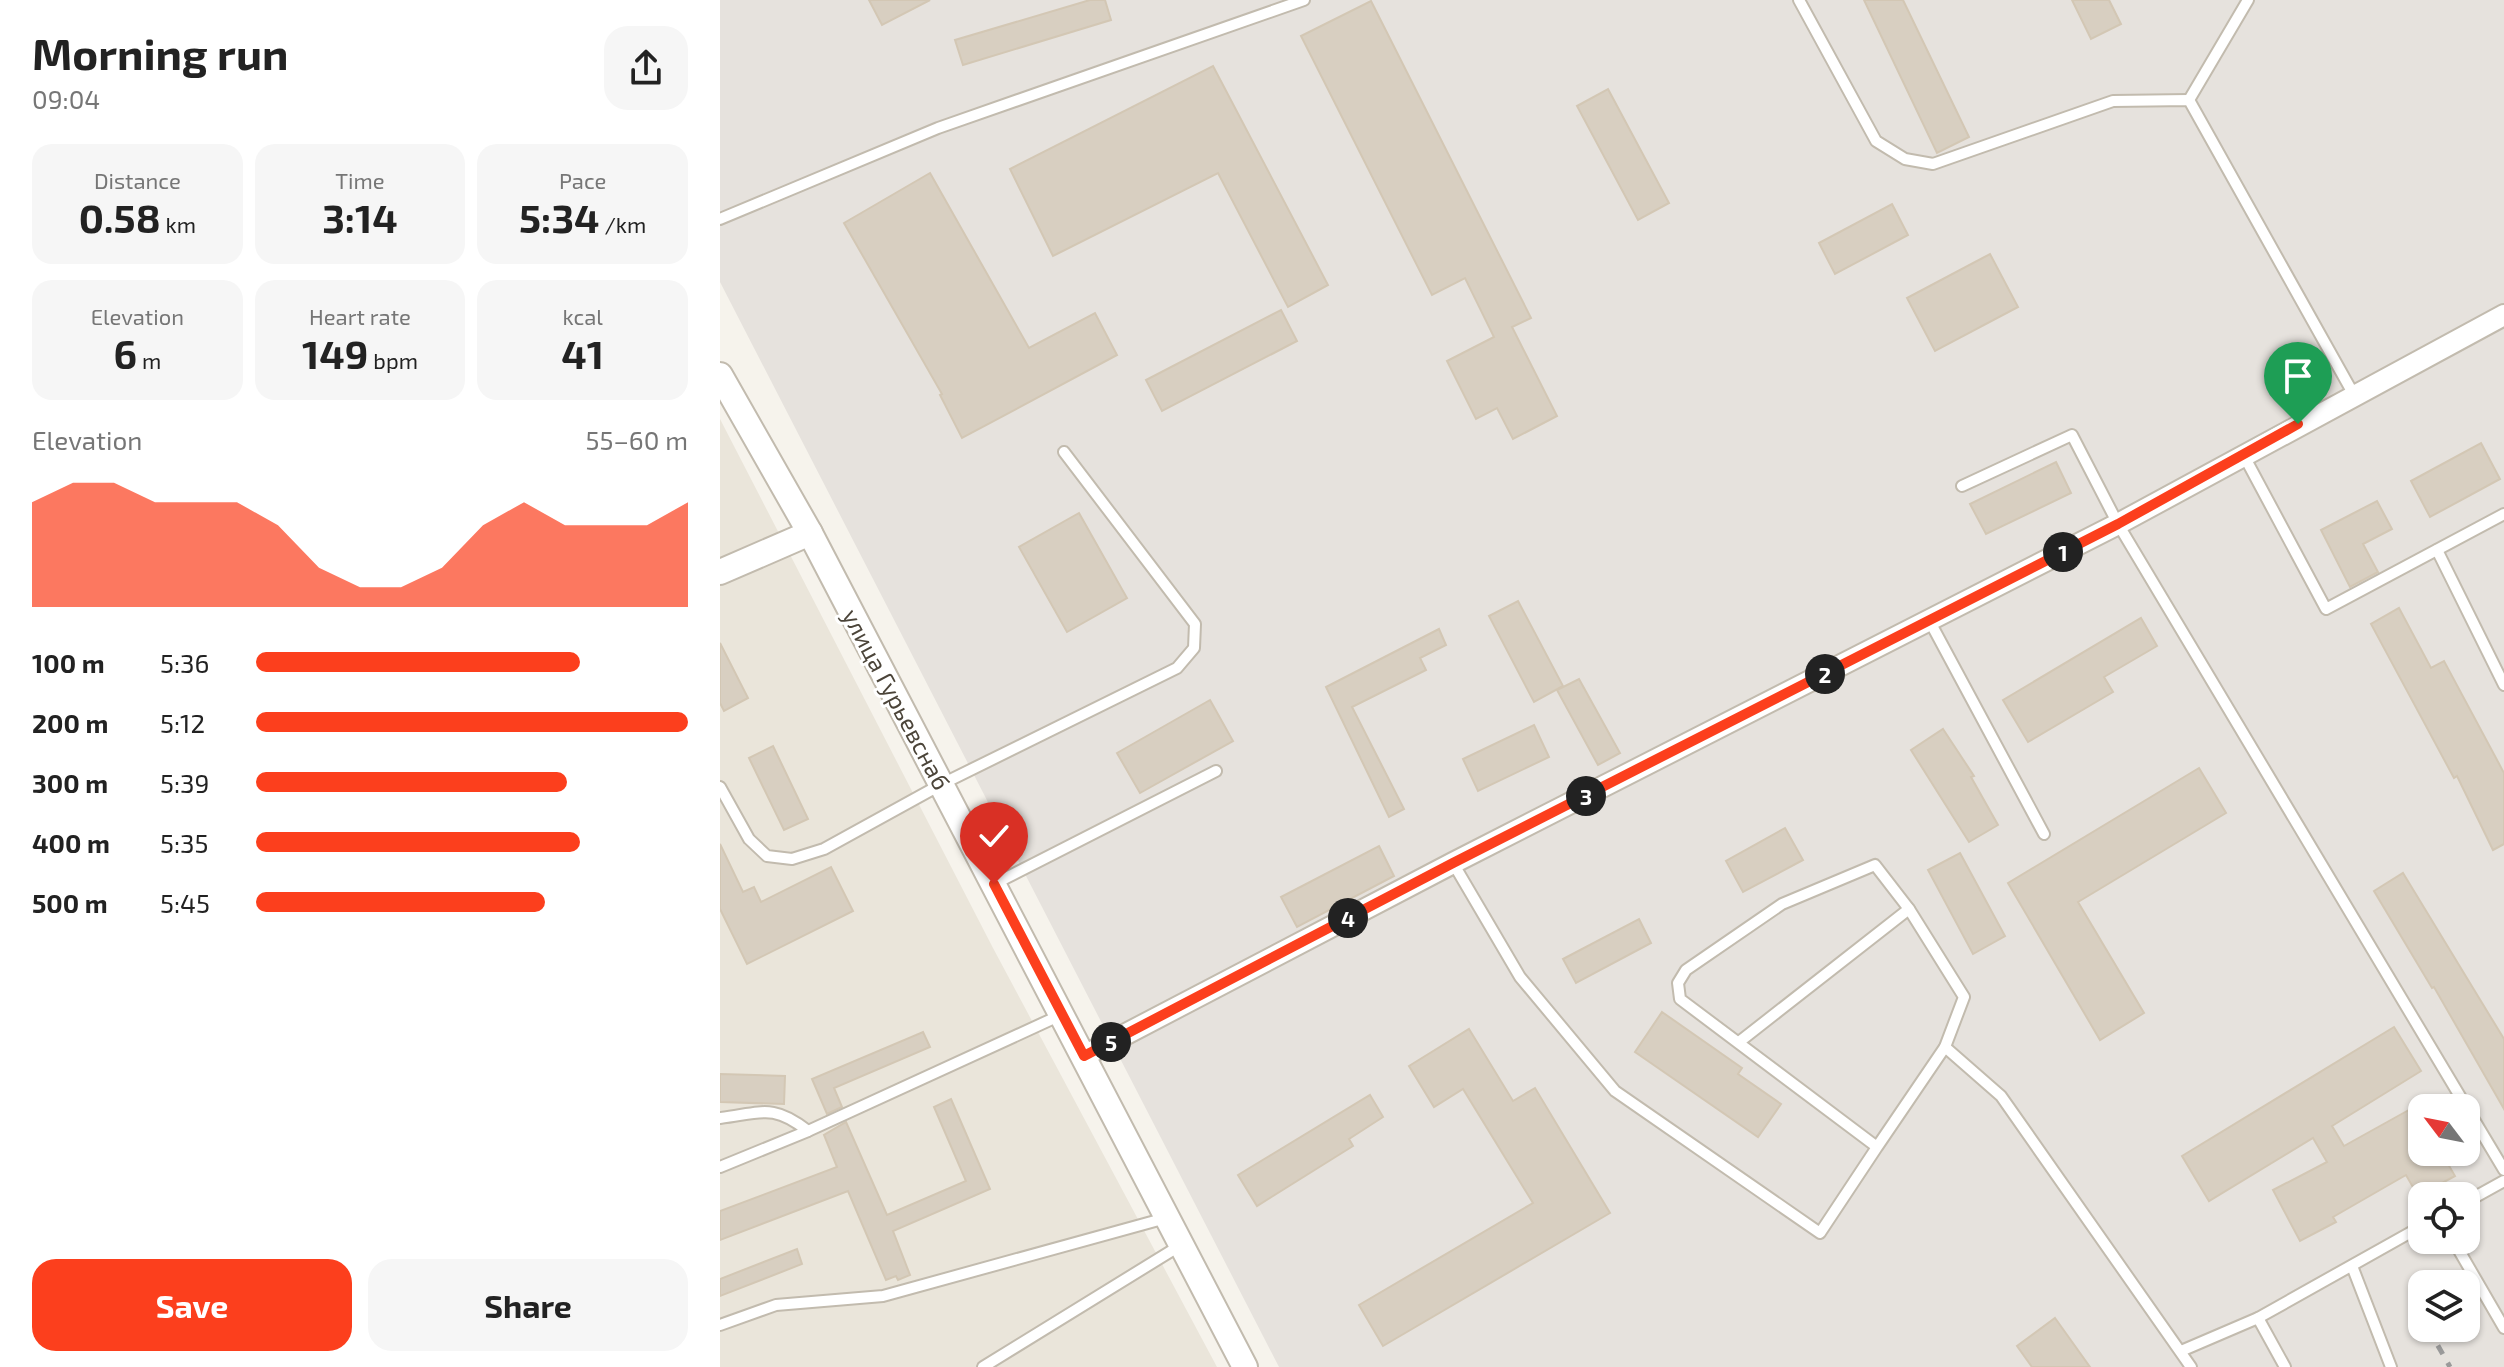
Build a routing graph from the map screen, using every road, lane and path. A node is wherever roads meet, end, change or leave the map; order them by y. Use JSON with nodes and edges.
{"nodes":[{"id":1,"x":1304,"y":0,"type":"edge"},
{"id":2,"x":1799,"y":0,"type":"edge"},
{"id":3,"x":2248,"y":0,"type":"edge"},
{"id":4,"x":2189,"y":100,"type":"junction"},
{"id":5,"x":720,"y":219,"type":"edge"},
{"id":6,"x":2504,"y":315,"type":"edge"},
{"id":7,"x":720,"y":375,"type":"edge"},
{"id":8,"x":2354,"y":395,"type":"junction"},
{"id":9,"x":1064,"y":452,"type":"dead end"},
{"id":10,"x":2243,"y":454,"type":"junction"},
{"id":11,"x":1962,"y":486,"type":"dead end"},
{"id":12,"x":2504,"y":514,"type":"edge"},
{"id":13,"x":2118,"y":524,"type":"junction"},
{"id":14,"x":810,"y":533,"type":"junction"},
{"id":15,"x":2437,"y":550,"type":"junction"},
{"id":16,"x":720,"y":572,"type":"edge"},
{"id":17,"x":1929,"y":620,"type":"junction"},
{"id":18,"x":2504,"y":685,"type":"edge"},
{"id":19,"x":1216,"y":771,"type":"dead end"},
{"id":20,"x":942,"y":784,"type":"junction"},
{"id":21,"x":720,"y":787,"type":"edge"},
{"id":22,"x":2044,"y":834,"type":"dead end"},
{"id":23,"x":1453,"y":863,"type":"junction"},
{"id":24,"x":994,"y":884,"type":"junction"},
{"id":25,"x":1909,"y":909,"type":"junction"},
{"id":26,"x":1061,"y":1015,"type":"junction"},
{"id":27,"x":1739,"y":1042,"type":"junction"},
{"id":28,"x":1945,"y":1047,"type":"junction"},
{"id":29,"x":1084,"y":1056,"type":"junction"},
{"id":30,"x":720,"y":1118,"type":"edge"},
{"id":31,"x":808,"y":1131,"type":"junction"},
{"id":32,"x":1877,"y":1147,"type":"junction"},
{"id":33,"x":720,"y":1167,"type":"edge"},
{"id":34,"x":2504,"y":1170,"type":"edge"},
{"id":35,"x":2504,"y":1181,"type":"edge"},
{"id":36,"x":2480,"y":1194,"type":"edge"},
{"id":37,"x":1166,"y":1218,"type":"junction"},
{"id":38,"x":2408,"y":1234,"type":"edge"},
{"id":39,"x":1181,"y":1245,"type":"junction"},
{"id":40,"x":2461,"y":1254,"type":"edge"},
{"id":41,"x":2352,"y":1266,"type":"junction"},
{"id":42,"x":2258,"y":1318,"type":"junction"},
{"id":43,"x":720,"y":1325,"type":"edge"},
{"id":44,"x":2504,"y":1328,"type":"edge"},
{"id":45,"x":2181,"y":1351,"type":"junction"},
{"id":46,"x":983,"y":1367,"type":"edge"},
{"id":47,"x":1245,"y":1367,"type":"edge"},
{"id":48,"x":2191,"y":1367,"type":"edge"},
{"id":49,"x":2285,"y":1367,"type":"edge"},
{"id":50,"x":2391,"y":1367,"type":"edge"}],
"edges":[{"from":1,"to":5,"type":"lane"},
{"from":2,"to":4,"type":"lane"},
{"from":3,"to":4,"type":"lane"},
{"from":4,"to":8,"type":"lane"},
{"from":6,"to":8,"type":"street"},
{"from":7,"to":14,"type":"street","name":"улица Гурьевснаб"},
{"from":8,"to":10,"type":"street"},
{"from":9,"to":20,"type":"lane"},
{"from":10,"to":13,"type":"street"},
{"from":10,"to":15,"type":"lane"},
{"from":11,"to":13,"type":"lane"},
{"from":12,"to":15,"type":"lane"},
{"from":13,"to":17,"type":"street"},
{"from":13,"to":34,"type":"lane"},
{"from":14,"to":16,"type":"street"},
{"from":14,"to":20,"type":"street","name":"улица Гурьевснаб"},
{"from":15,"to":18,"type":"lane"},
{"from":17,"to":22,"type":"lane"},
{"from":17,"to":23,"type":"street"},
{"from":19,"to":24,"type":"lane"},
{"from":20,"to":21,"type":"lane"},
{"from":20,"to":24,"type":"street","name":"улица Гурьевснаб"},
{"from":23,"to":29,"type":"street"},
{"from":23,"to":32,"type":"lane"},
{"from":24,"to":26,"type":"street","name":"улица Гурьевснаб"},
{"from":25,"to":27,"type":"lane"},
{"from":25,"to":27,"type":"lane"},
{"from":25,"to":28,"type":"lane"},
{"from":26,"to":29,"type":"street","name":"улица Гурьевснаб"},
{"from":26,"to":31,"type":"lane"},
{"from":27,"to":32,"type":"lane"},
{"from":28,"to":32,"type":"lane"},
{"from":28,"to":45,"type":"lane"},
{"from":29,"to":37,"type":"street","name":"улица Гурьевснаб"},
{"from":30,"to":31,"type":"lane"},
{"from":31,"to":33,"type":"lane"},
{"from":35,"to":36,"type":"lane"},
{"from":37,"to":39,"type":"street","name":"улица Гурьевснаб"},
{"from":37,"to":43,"type":"lane"},
{"from":38,"to":41,"type":"lane"},
{"from":39,"to":46,"type":"lane"},
{"from":39,"to":47,"type":"street","name":"улица Гурьевснаб"},
{"from":40,"to":44,"type":"lane"},
{"from":41,"to":42,"type":"lane"},
{"from":41,"to":50,"type":"lane"},
{"from":42,"to":45,"type":"lane"},
{"from":42,"to":49,"type":"lane"},
{"from":45,"to":48,"type":"lane"}]}
